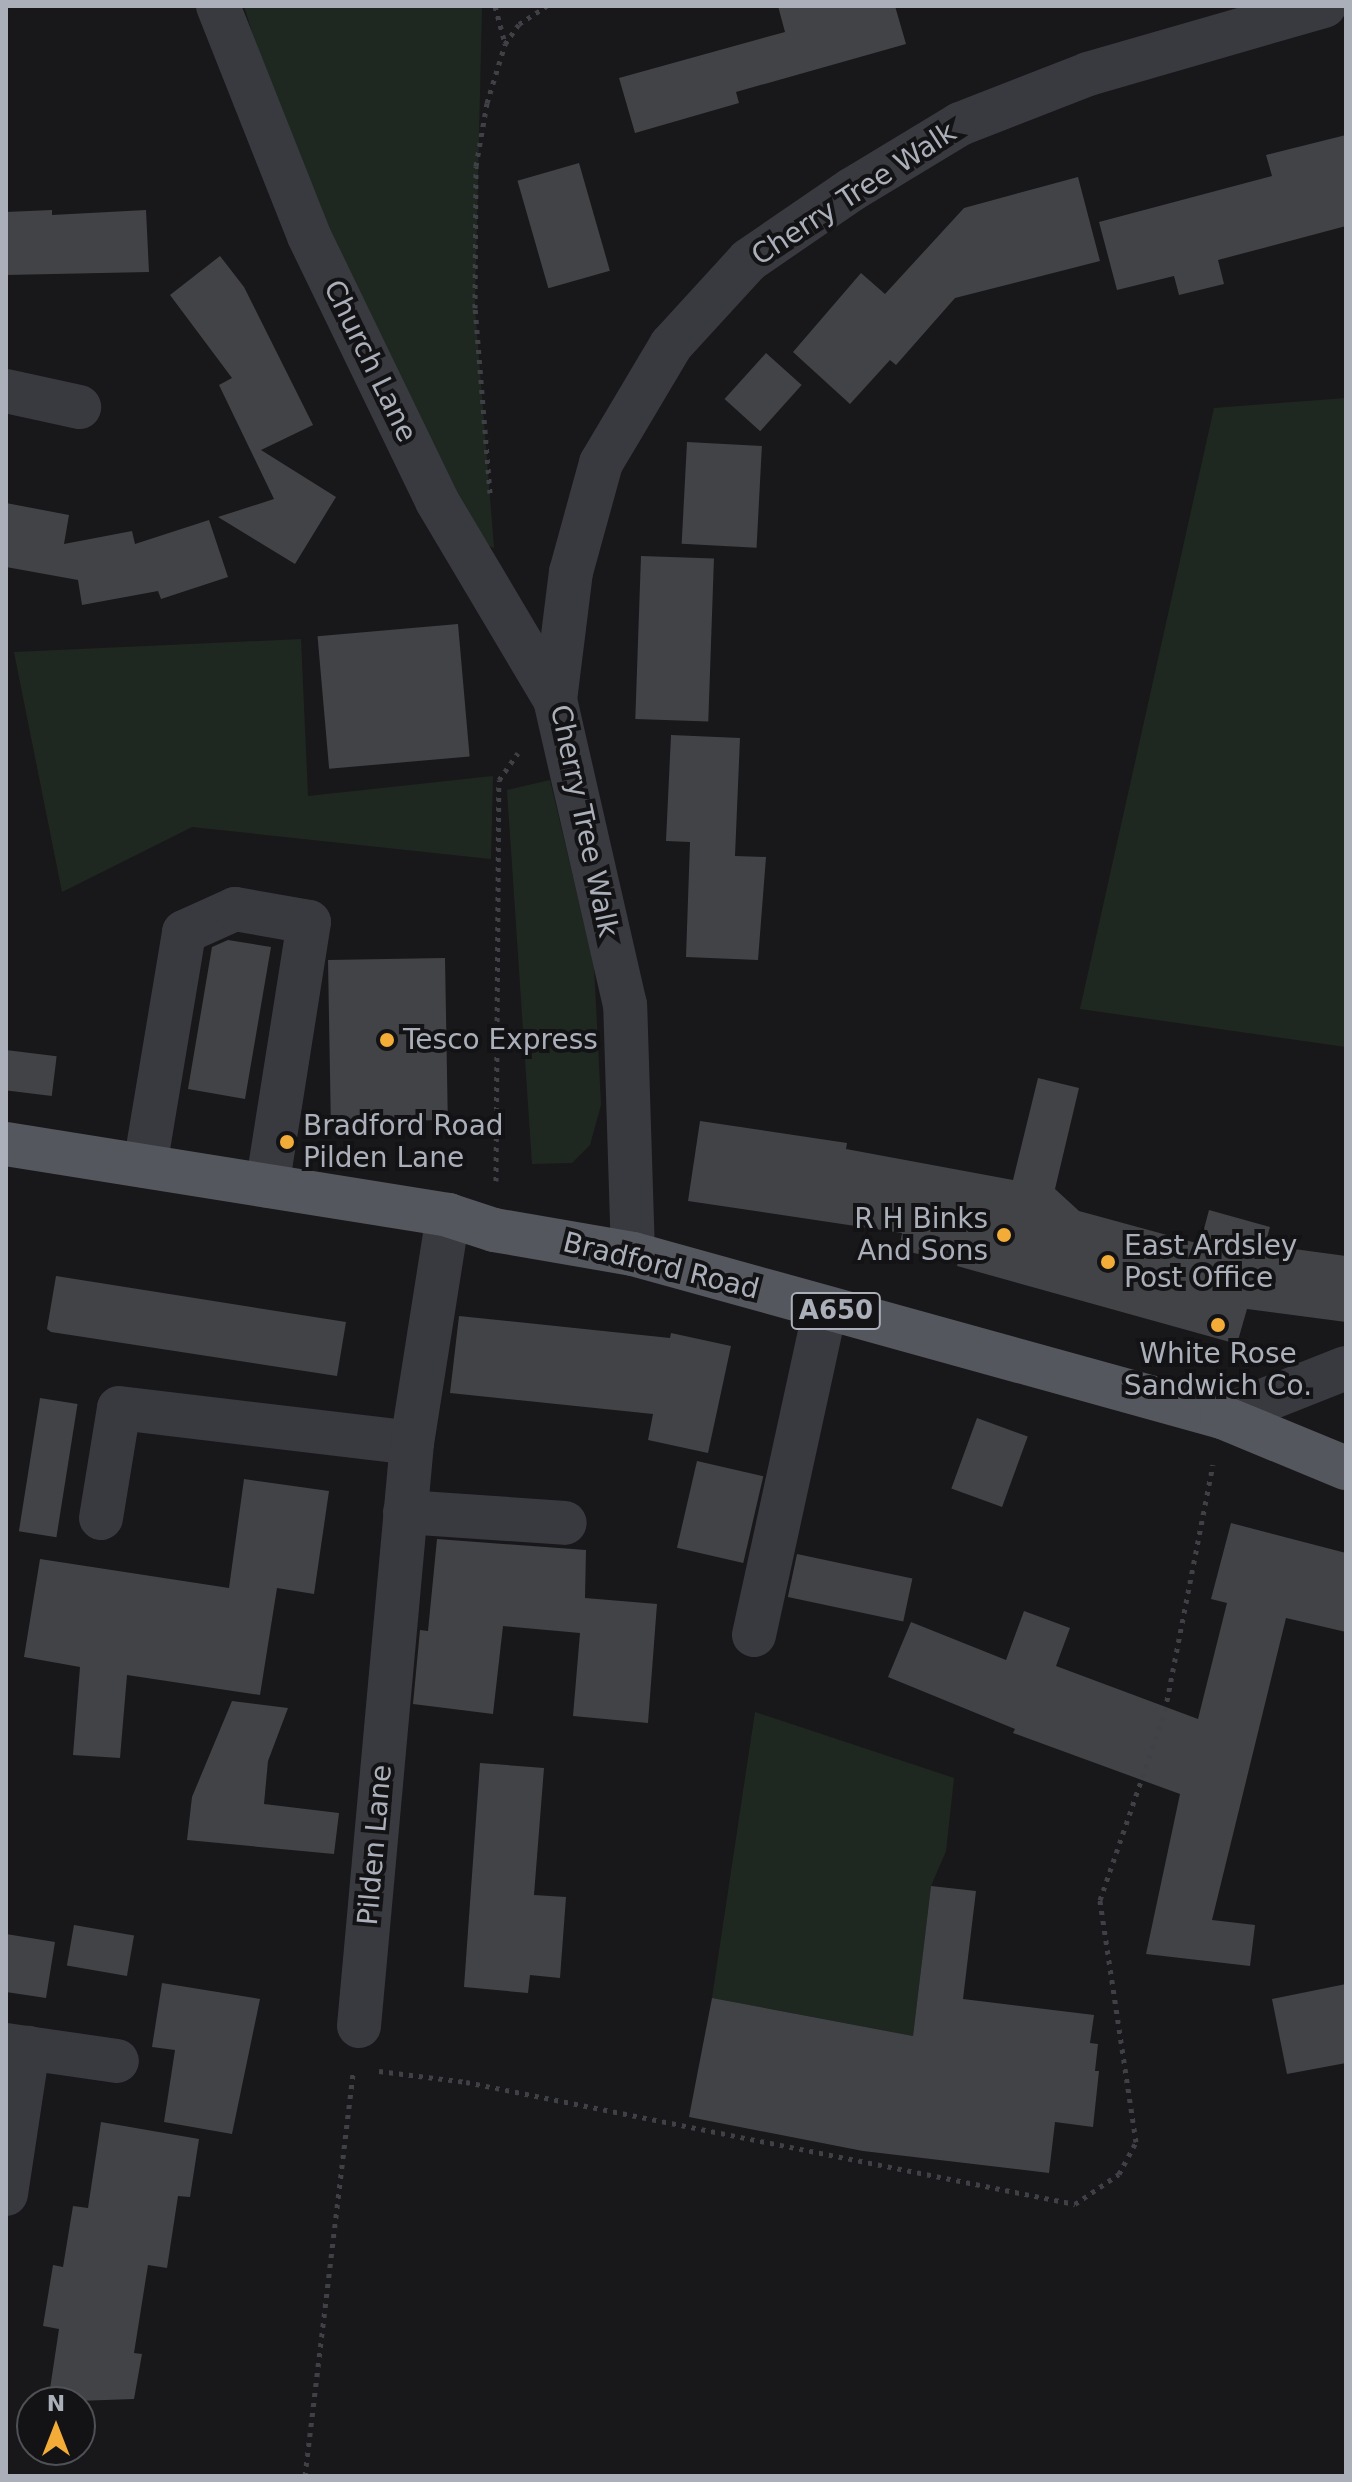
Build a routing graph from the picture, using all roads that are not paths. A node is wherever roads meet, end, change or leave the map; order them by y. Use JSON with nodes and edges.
{"nodes":[{"id":1,"x":218,"y":6,"type":"edge"},
{"id":2,"x":1324,"y":6,"type":"edge"},
{"id":3,"x":6,"y":391,"type":"edge"},
{"id":4,"x":79,"y":407,"type":"dead end"},
{"id":5,"x":555,"y":700,"type":"junction"},
{"id":6,"x":6,"y":1144,"type":"edge"},
{"id":7,"x":145,"y":1166,"type":"junction"},
{"id":8,"x":267,"y":1186,"type":"junction"},
{"id":9,"x":448,"y":1215,"type":"junction"},
{"id":10,"x":633,"y":1254,"type":"junction"},
{"id":11,"x":825,"y":1308,"type":"junction"},
{"id":12,"x":1346,"y":1368,"type":"edge"},
{"id":13,"x":1222,"y":1417,"type":"junction"},
{"id":14,"x":412,"y":1443,"type":"junction"},
{"id":15,"x":1346,"y":1468,"type":"edge"},
{"id":16,"x":405,"y":1512,"type":"junction"},
{"id":17,"x":101,"y":1518,"type":"dead end"},
{"id":18,"x":565,"y":1523,"type":"dead end"},
{"id":19,"x":754,"y":1635,"type":"dead end"},
{"id":20,"x":17,"y":2047,"type":"edge"},
{"id":21,"x":356,"y":2047,"type":"road end"},
{"id":22,"x":117,"y":2061,"type":"dead end"},
{"id":23,"x":6,"y":2194,"type":"edge"}],
"edges":[{"from":1,"to":5,"type":"street","name":"Church Lane"},
{"from":2,"to":5,"type":"street","name":"Cherry Tree Walk"},
{"from":3,"to":4,"type":"street"},
{"from":5,"to":10,"type":"street","name":"Cherry Tree Walk"},
{"from":6,"to":7,"type":"main road","name":"Bradford Road","number":"A650"},
{"from":7,"to":8,"type":"main road","name":"Bradford Road","number":"A650"},
{"from":7,"to":8,"type":"street"},
{"from":8,"to":9,"type":"main road","name":"Bradford Road","number":"A650"},
{"from":9,"to":10,"type":"main road","name":"Bradford Road","number":"A650"},
{"from":9,"to":14,"type":"street","name":"Pilden Lane"},
{"from":10,"to":11,"type":"main road","name":"Bradford Road","number":"A650"},
{"from":11,"to":13,"type":"main road","name":"Bradford Road","number":"A650"},
{"from":11,"to":19,"type":"street"},
{"from":12,"to":13,"type":"street"},
{"from":13,"to":15,"type":"main road","name":"Bradford Road","number":"A650"},
{"from":14,"to":16,"type":"street","name":"Pilden Lane"},
{"from":14,"to":17,"type":"street"},
{"from":16,"to":18,"type":"street"},
{"from":16,"to":21,"type":"street","name":"Pilden Lane"},
{"from":20,"to":22,"type":"street"},
{"from":20,"to":23,"type":"street"}]}
